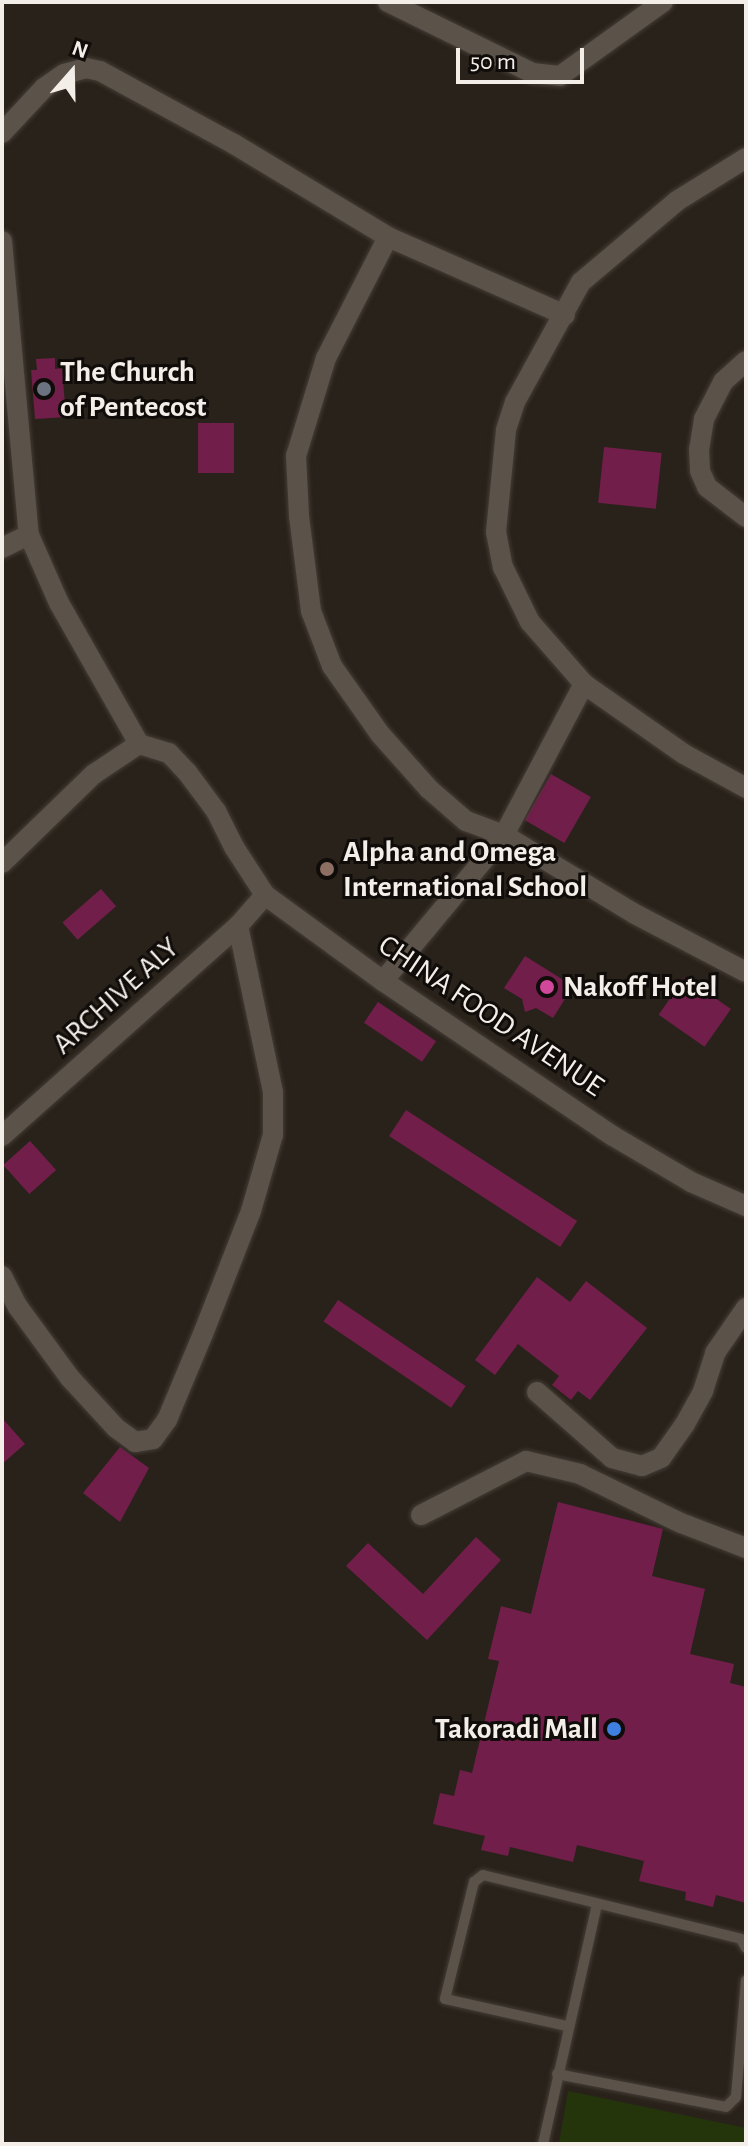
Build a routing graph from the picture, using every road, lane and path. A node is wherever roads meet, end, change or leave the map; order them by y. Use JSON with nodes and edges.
{"nodes":[{"id":1,"x":388,"y":2,"type":"edge"},
{"id":2,"x":663,"y":2,"type":"edge"},
{"id":3,"x":2,"y":133,"type":"edge"},
{"id":4,"x":746,"y":158,"type":"edge"},
{"id":5,"x":388,"y":237,"type":"junction"},
{"id":6,"x":2,"y":241,"type":"edge"},
{"id":7,"x":565,"y":315,"type":"junction"},
{"id":8,"x":746,"y":361,"type":"edge"},
{"id":9,"x":746,"y":517,"type":"edge"},
{"id":10,"x":29,"y":535,"type":"junction"},
{"id":11,"x":2,"y":548,"type":"edge"},
{"id":12,"x":584,"y":684,"type":"junction"},
{"id":13,"x":139,"y":744,"type":"junction"},
{"id":14,"x":746,"y":788,"type":"edge"},
{"id":15,"x":504,"y":835,"type":"junction"},
{"id":16,"x":2,"y":863,"type":"edge"},
{"id":17,"x":265,"y":895,"type":"junction"},
{"id":18,"x":238,"y":926,"type":"junction"},
{"id":19,"x":746,"y":972,"type":"edge"},
{"id":20,"x":383,"y":981,"type":"junction"},
{"id":21,"x":2,"y":1136,"type":"edge"},
{"id":22,"x":746,"y":1206,"type":"edge"},
{"id":23,"x":2,"y":1276,"type":"edge"},
{"id":24,"x":746,"y":1308,"type":"edge"},
{"id":25,"x":537,"y":1392,"type":"dead end"},
{"id":26,"x":421,"y":1515,"type":"dead end"},
{"id":27,"x":746,"y":1548,"type":"edge"},
{"id":28,"x":597,"y":1904,"type":"junction"},
{"id":29,"x":746,"y":1948,"type":"edge"},
{"id":30,"x":746,"y":1980,"type":"edge"},
{"id":31,"x":567,"y":2026,"type":"junction"},
{"id":32,"x":557,"y":2074,"type":"junction"},
{"id":33,"x":543,"y":2144,"type":"edge"}],
"edges":[{"from":1,"to":2,"type":"street"},
{"from":3,"to":5,"type":"street"},
{"from":4,"to":7,"type":"street"},
{"from":5,"to":7,"type":"street"},
{"from":5,"to":15,"type":"street"},
{"from":6,"to":10,"type":"street"},
{"from":7,"to":12,"type":"street"},
{"from":8,"to":9,"type":"street"},
{"from":10,"to":11,"type":"street"},
{"from":10,"to":13,"type":"street"},
{"from":12,"to":14,"type":"street"},
{"from":12,"to":15,"type":"street"},
{"from":13,"to":16,"type":"street"},
{"from":13,"to":17,"type":"street","name":"CHINA FOOD AVENUE"},
{"from":15,"to":19,"type":"street"},
{"from":15,"to":20,"type":"street"},
{"from":17,"to":18,"type":"street","name":"ARCHIVE ALY"},
{"from":17,"to":20,"type":"street","name":"CHINA FOOD AVENUE"},
{"from":18,"to":21,"type":"street","name":"ARCHIVE ALY"},
{"from":18,"to":23,"type":"street"},
{"from":20,"to":22,"type":"street","name":"CHINA FOOD AVENUE"},
{"from":24,"to":25,"type":"street"},
{"from":26,"to":27,"type":"street"},
{"from":28,"to":29,"type":"lane"},
{"from":28,"to":31,"type":"lane"},
{"from":28,"to":31,"type":"lane"},
{"from":30,"to":32,"type":"lane"},
{"from":31,"to":32,"type":"lane"},
{"from":32,"to":33,"type":"lane"}]}
